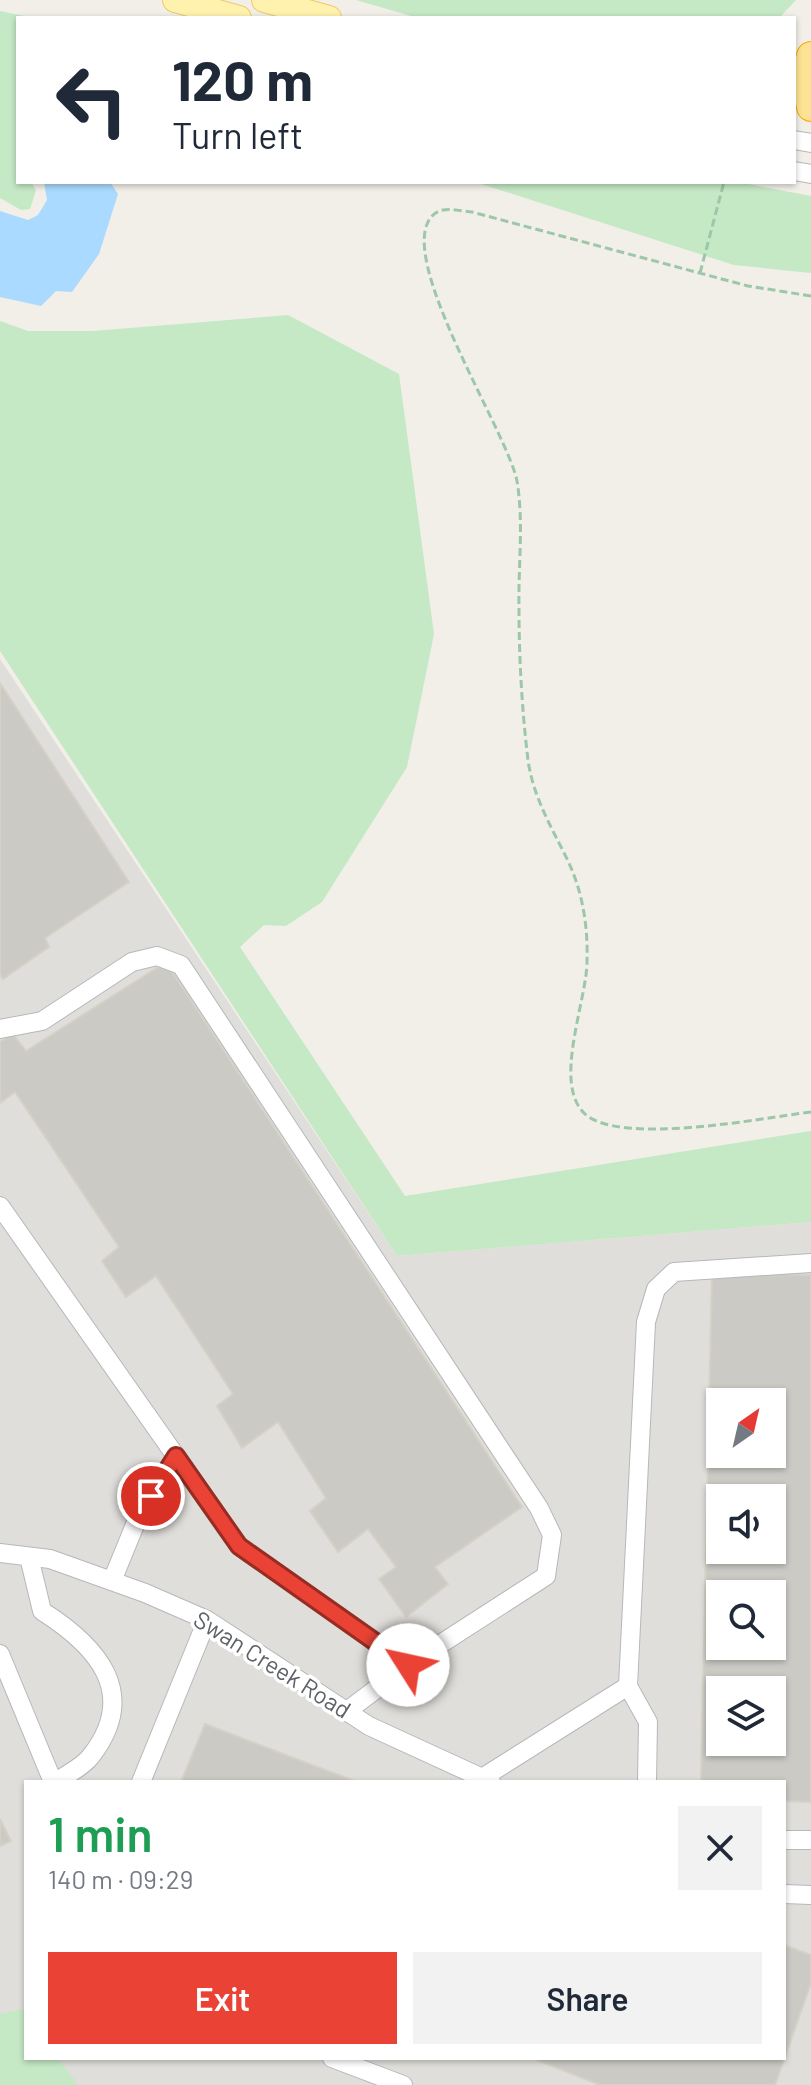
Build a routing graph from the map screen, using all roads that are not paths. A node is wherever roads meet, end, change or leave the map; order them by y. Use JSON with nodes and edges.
{"nodes":[{"id":1,"x":175,"y":0,"type":"edge"},
{"id":2,"x":264,"y":0,"type":"edge"},
{"id":3,"x":232,"y":16,"type":"edge"},
{"id":4,"x":322,"y":16,"type":"edge"},
{"id":5,"x":811,"y":54,"type":"edge"},
{"id":6,"x":796,"y":71,"type":"edge"},
{"id":7,"x":811,"y":107,"type":"edge"},
{"id":8,"x":0,"y":1029,"type":"edge"},
{"id":9,"x":0,"y":1206,"type":"edge"},
{"id":10,"x":811,"y":1263,"type":"edge"},
{"id":11,"x":176,"y":1456,"type":"junction"},
{"id":12,"x":0,"y":1553,"type":"edge"},
{"id":13,"x":29,"y":1557,"type":"junction"},
{"id":14,"x":112,"y":1581,"type":"junction"},
{"id":15,"x":207,"y":1620,"type":"junction"},
{"id":16,"x":0,"y":1654,"type":"edge"},
{"id":17,"x":408,"y":1665,"type":"junction"},
{"id":18,"x":628,"y":1686,"type":"junction"},
{"id":19,"x":347,"y":1711,"type":"junction"},
{"id":20,"x":53,"y":1780,"type":"edge"},
{"id":21,"x":57,"y":1780,"type":"edge"},
{"id":22,"x":142,"y":1780,"type":"edge"},
{"id":23,"x":487,"y":1780,"type":"edge"},
{"id":24,"x":647,"y":1780,"type":"edge"},
{"id":25,"x":786,"y":1840,"type":"edge"},
{"id":26,"x":811,"y":1840,"type":"edge"},
{"id":27,"x":786,"y":1894,"type":"edge"},
{"id":28,"x":811,"y":1895,"type":"edge"},
{"id":29,"x":337,"y":2060,"type":"edge"},
{"id":30,"x":396,"y":2084,"type":"edge"}],
"edges":[{"from":1,"to":3,"type":"main road"},
{"from":2,"to":4,"type":"main road"},
{"from":5,"to":6,"type":"highway"},
{"from":5,"to":7,"type":"highway"},
{"from":8,"to":17,"type":"street"},
{"from":9,"to":11,"type":"street"},
{"from":10,"to":18,"type":"street"},
{"from":11,"to":14,"type":"street"},
{"from":11,"to":17,"type":"street"},
{"from":12,"to":13,"type":"street","name":"Swan Creek Road"},
{"from":13,"to":14,"type":"street","name":"Swan Creek Road"},
{"from":13,"to":21,"type":"street"},
{"from":14,"to":15,"type":"street","name":"Swan Creek Road"},
{"from":15,"to":19,"type":"street","name":"Swan Creek Road"},
{"from":15,"to":22,"type":"street"},
{"from":16,"to":20,"type":"street"},
{"from":17,"to":19,"type":"street"},
{"from":18,"to":23,"type":"street"},
{"from":18,"to":24,"type":"street"},
{"from":19,"to":23,"type":"street","name":"Swan Creek Road"},
{"from":25,"to":26,"type":"street"},
{"from":27,"to":28,"type":"street"},
{"from":29,"to":30,"type":"street"}]}
